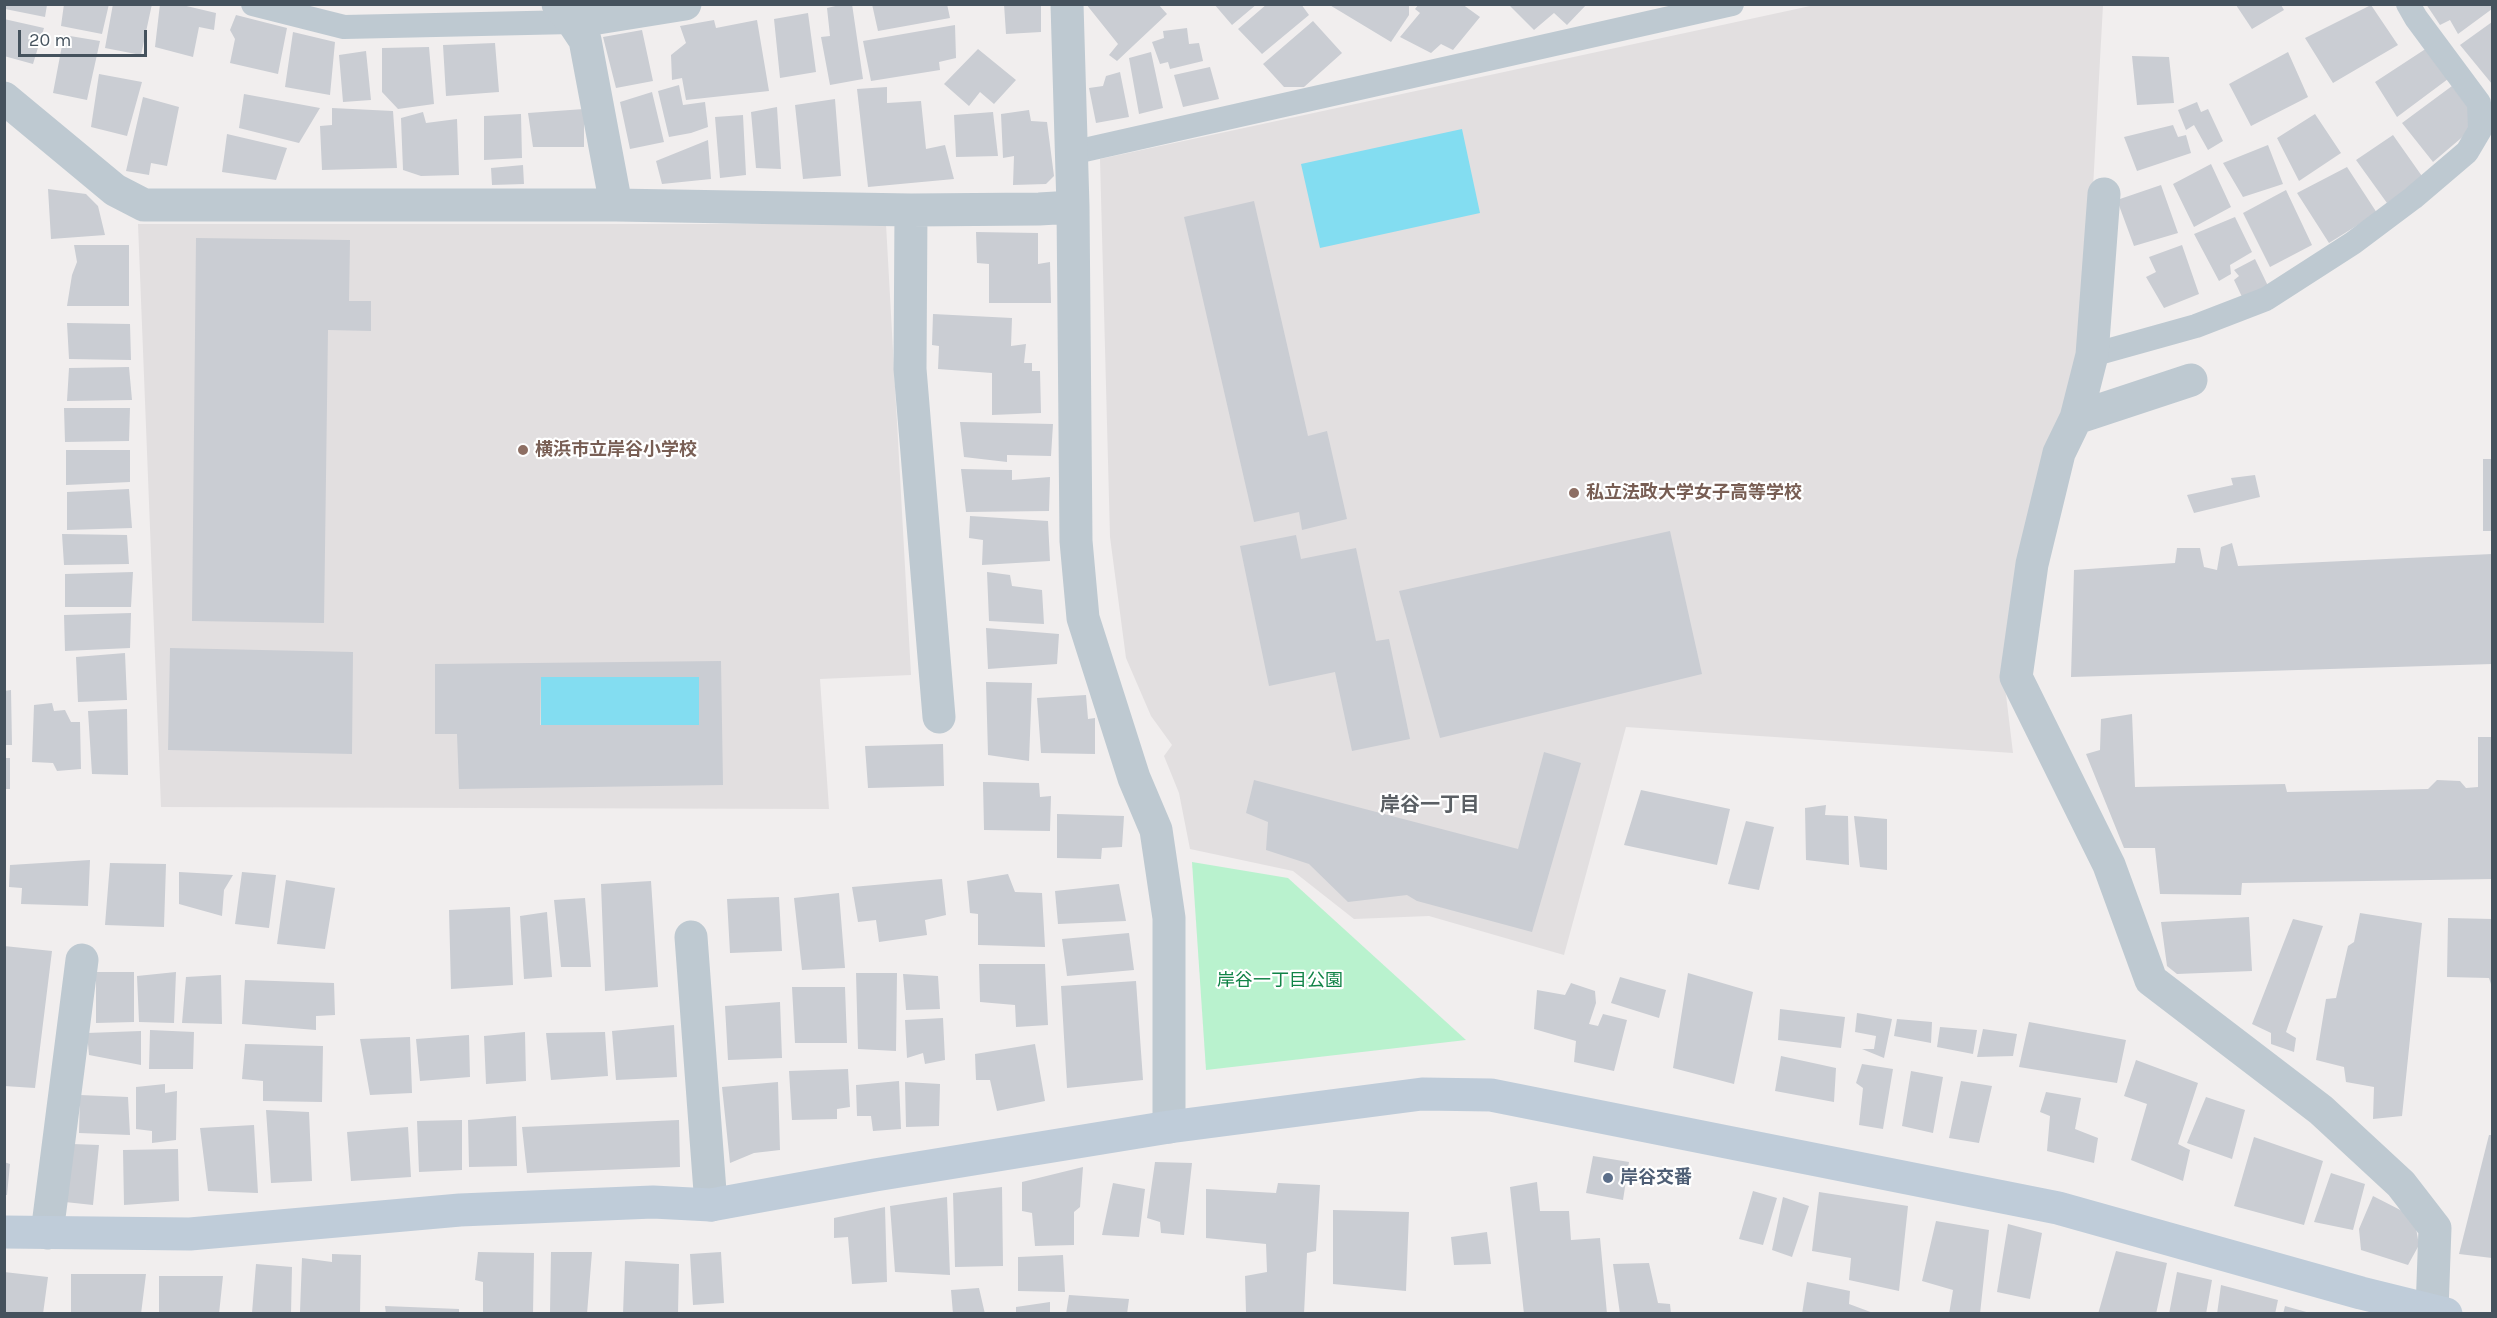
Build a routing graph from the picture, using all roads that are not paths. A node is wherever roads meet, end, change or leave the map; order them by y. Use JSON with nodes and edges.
{"nodes":[{"id":1,"x":254,"y":4,"type":"edge"},
{"id":2,"x":685,"y":4,"type":"edge"},
{"id":3,"x":1067,"y":4,"type":"edge"},
{"id":4,"x":1732,"y":4,"type":"edge"},
{"id":5,"x":2408,"y":4,"type":"edge"},
{"id":6,"x":566,"y":13,"type":"edge"},
{"id":7,"x":4,"y":98,"type":"edge"},
{"id":8,"x":1071,"y":153,"type":"junction"},
{"id":9,"x":2104,"y":194,"type":"dead end"},
{"id":10,"x":616,"y":205,"type":"junction"},
{"id":11,"x":1073,"y":207,"type":"junction"},
{"id":12,"x":911,"y":210,"type":"junction"},
{"id":13,"x":2092,"y":355,"type":"junction"},
{"id":14,"x":2191,"y":380,"type":"dead end"},
{"id":15,"x":2076,"y":418,"type":"junction"},
{"id":16,"x":939,"y":717,"type":"dead end"},
{"id":17,"x":691,"y":937,"type":"dead end"},
{"id":18,"x":82,"y":960,"type":"dead end"},
{"id":19,"x":1169,"y":1128,"type":"junction"},
{"id":20,"x":711,"y":1205,"type":"junction"},
{"id":21,"x":4,"y":1232,"type":"edge"},
{"id":22,"x":47,"y":1233,"type":"junction"},
{"id":23,"x":2439,"y":1312,"type":"edge"}],
"edges":[{"from":1,"to":6,"type":"lane"},
{"from":2,"to":6,"type":"street"},
{"from":3,"to":8,"type":"street"},
{"from":4,"to":8,"type":"lane"},
{"from":5,"to":13,"type":"lane"},
{"from":6,"to":10,"type":"street"},
{"from":7,"to":10,"type":"street"},
{"from":8,"to":11,"type":"street"},
{"from":9,"to":13,"type":"street"},
{"from":10,"to":12,"type":"street"},
{"from":11,"to":12,"type":"street"},
{"from":11,"to":19,"type":"street"},
{"from":12,"to":16,"type":"street"},
{"from":13,"to":15,"type":"street"},
{"from":14,"to":15,"type":"street"},
{"from":15,"to":23,"type":"street"},
{"from":17,"to":20,"type":"street"},
{"from":18,"to":22,"type":"street"},
{"from":19,"to":20,"type":"street"},
{"from":19,"to":23,"type":"street"},
{"from":20,"to":22,"type":"street"},
{"from":21,"to":22,"type":"street"}]}
